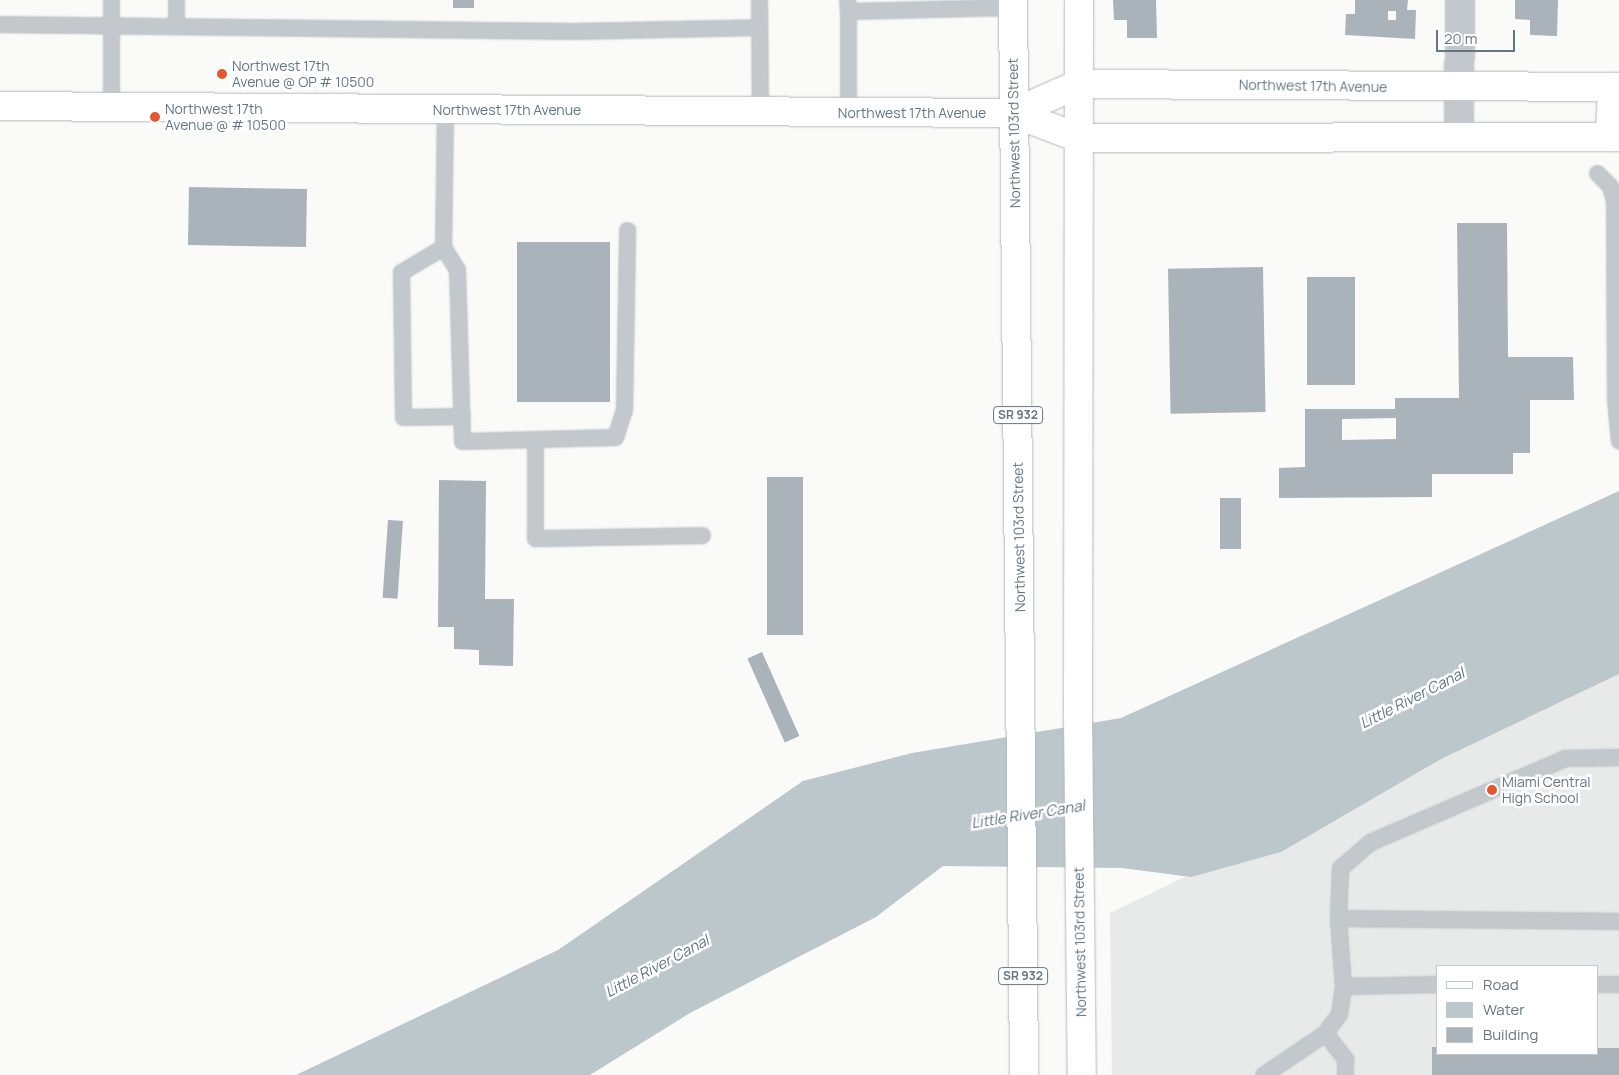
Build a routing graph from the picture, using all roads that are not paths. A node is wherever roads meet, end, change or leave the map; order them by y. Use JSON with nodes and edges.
{"nodes":[{"id":1,"x":111,"y":0,"type":"edge"},
{"id":2,"x":176,"y":0,"type":"edge"},
{"id":3,"x":759,"y":0,"type":"edge"},
{"id":4,"x":1079,"y":0,"type":"edge"},
{"id":5,"x":1460,"y":0,"type":"edge"},
{"id":6,"x":1013,"y":3,"type":"edge"},
{"id":7,"x":944,"y":4,"type":"edge"},
{"id":8,"x":847,"y":5,"type":"edge"},
{"id":9,"x":0,"y":24,"type":"edge"},
{"id":10,"x":110,"y":26,"type":"junction"},
{"id":11,"x":176,"y":26,"type":"junction"},
{"id":12,"x":759,"y":27,"type":"junction"},
{"id":13,"x":1080,"y":84,"type":"junction"},
{"id":14,"x":1460,"y":86,"type":"junction"},
{"id":15,"x":1615,"y":87,"type":"edge"},
{"id":16,"x":0,"y":106,"type":"edge"},
{"id":17,"x":112,"y":106,"type":"junction"},
{"id":18,"x":445,"y":109,"type":"junction"},
{"id":19,"x":760,"y":112,"type":"junction"},
{"id":20,"x":848,"y":112,"type":"junction"},
{"id":21,"x":1013,"y":113,"type":"junction"},
{"id":22,"x":1459,"y":136,"type":"junction"},
{"id":23,"x":1615,"y":137,"type":"edge"},
{"id":24,"x":1079,"y":138,"type":"junction"},
{"id":25,"x":1597,"y":173,"type":"dead end"},
{"id":26,"x":627,"y":230,"type":"dead end"},
{"id":27,"x":443,"y":247,"type":"junction"},
{"id":28,"x":462,"y":416,"type":"junction"},
{"id":29,"x":535,"y":439,"type":"junction"},
{"id":30,"x":1619,"y":441,"type":"edge"},
{"id":31,"x":702,"y":535,"type":"dead end"},
{"id":32,"x":1619,"y":757,"type":"edge"},
{"id":33,"x":1338,"y":918,"type":"junction"},
{"id":34,"x":1619,"y":921,"type":"edge"},
{"id":35,"x":1436,"y":984,"type":"edge"},
{"id":36,"x":1599,"y":984,"type":"edge"},
{"id":37,"x":1619,"y":984,"type":"edge"},
{"id":38,"x":1343,"y":986,"type":"junction"},
{"id":39,"x":1325,"y":1033,"type":"junction"},
{"id":40,"x":1024,"y":1075,"type":"edge"},
{"id":41,"x":1082,"y":1075,"type":"edge"},
{"id":42,"x":1263,"y":1075,"type":"edge"},
{"id":43,"x":1345,"y":1075,"type":"edge"}],
"edges":[{"from":1,"to":10,"type":"lane"},
{"from":2,"to":11,"type":"lane"},
{"from":3,"to":12,"type":"lane"},
{"from":4,"to":13,"type":"main road","name":"Northwest 103rd Street"},
{"from":5,"to":14,"type":"street"},
{"from":6,"to":7,"type":"lane"},
{"from":6,"to":21,"type":"main road","name":"Northwest 103rd Street","number":"SR 932"},
{"from":7,"to":8,"type":"lane"},
{"from":8,"to":20,"type":"lane"},
{"from":9,"to":10,"type":"lane"},
{"from":10,"to":11,"type":"lane"},
{"from":10,"to":17,"type":"lane"},
{"from":11,"to":12,"type":"lane"},
{"from":12,"to":19,"type":"lane"},
{"from":13,"to":14,"type":"main road","name":"Northwest 17th Avenue"},
{"from":13,"to":21,"type":"main road","name":"Northwest 17th Avenue"},
{"from":13,"to":24,"type":"main road","name":"Northwest 103rd Street"},
{"from":14,"to":15,"type":"main road","name":"Northwest 17th Avenue"},
{"from":14,"to":22,"type":"street"},
{"from":15,"to":23,"type":"main road"},
{"from":16,"to":17,"type":"main road","name":"Northwest 17th Avenue"},
{"from":17,"to":18,"type":"main road","name":"Northwest 17th Avenue"},
{"from":18,"to":19,"type":"main road","name":"Northwest 17th Avenue"},
{"from":18,"to":27,"type":"lane"},
{"from":19,"to":20,"type":"main road","name":"Northwest 17th Avenue"},
{"from":20,"to":21,"type":"main road","name":"Northwest 17th Avenue"},
{"from":21,"to":24,"type":"main road","name":"Northwest 17th Avenue"},
{"from":21,"to":40,"type":"main road","name":"Northwest 103rd Street","number":"SR 932"},
{"from":22,"to":23,"type":"main road","name":"Northwest 17th Avenue"},
{"from":22,"to":24,"type":"main road","name":"Northwest 17th Avenue"},
{"from":24,"to":41,"type":"main road","name":"Northwest 103rd Street"},
{"from":25,"to":30,"type":"lane"},
{"from":26,"to":29,"type":"lane"},
{"from":27,"to":28,"type":"lane"},
{"from":27,"to":28,"type":"lane"},
{"from":28,"to":29,"type":"lane"},
{"from":29,"to":31,"type":"lane"},
{"from":32,"to":33,"type":"lane"},
{"from":33,"to":34,"type":"lane"},
{"from":33,"to":38,"type":"lane"},
{"from":35,"to":38,"type":"lane"},
{"from":36,"to":37,"type":"lane"},
{"from":38,"to":39,"type":"lane"},
{"from":39,"to":42,"type":"lane"},
{"from":39,"to":43,"type":"lane"}]}
